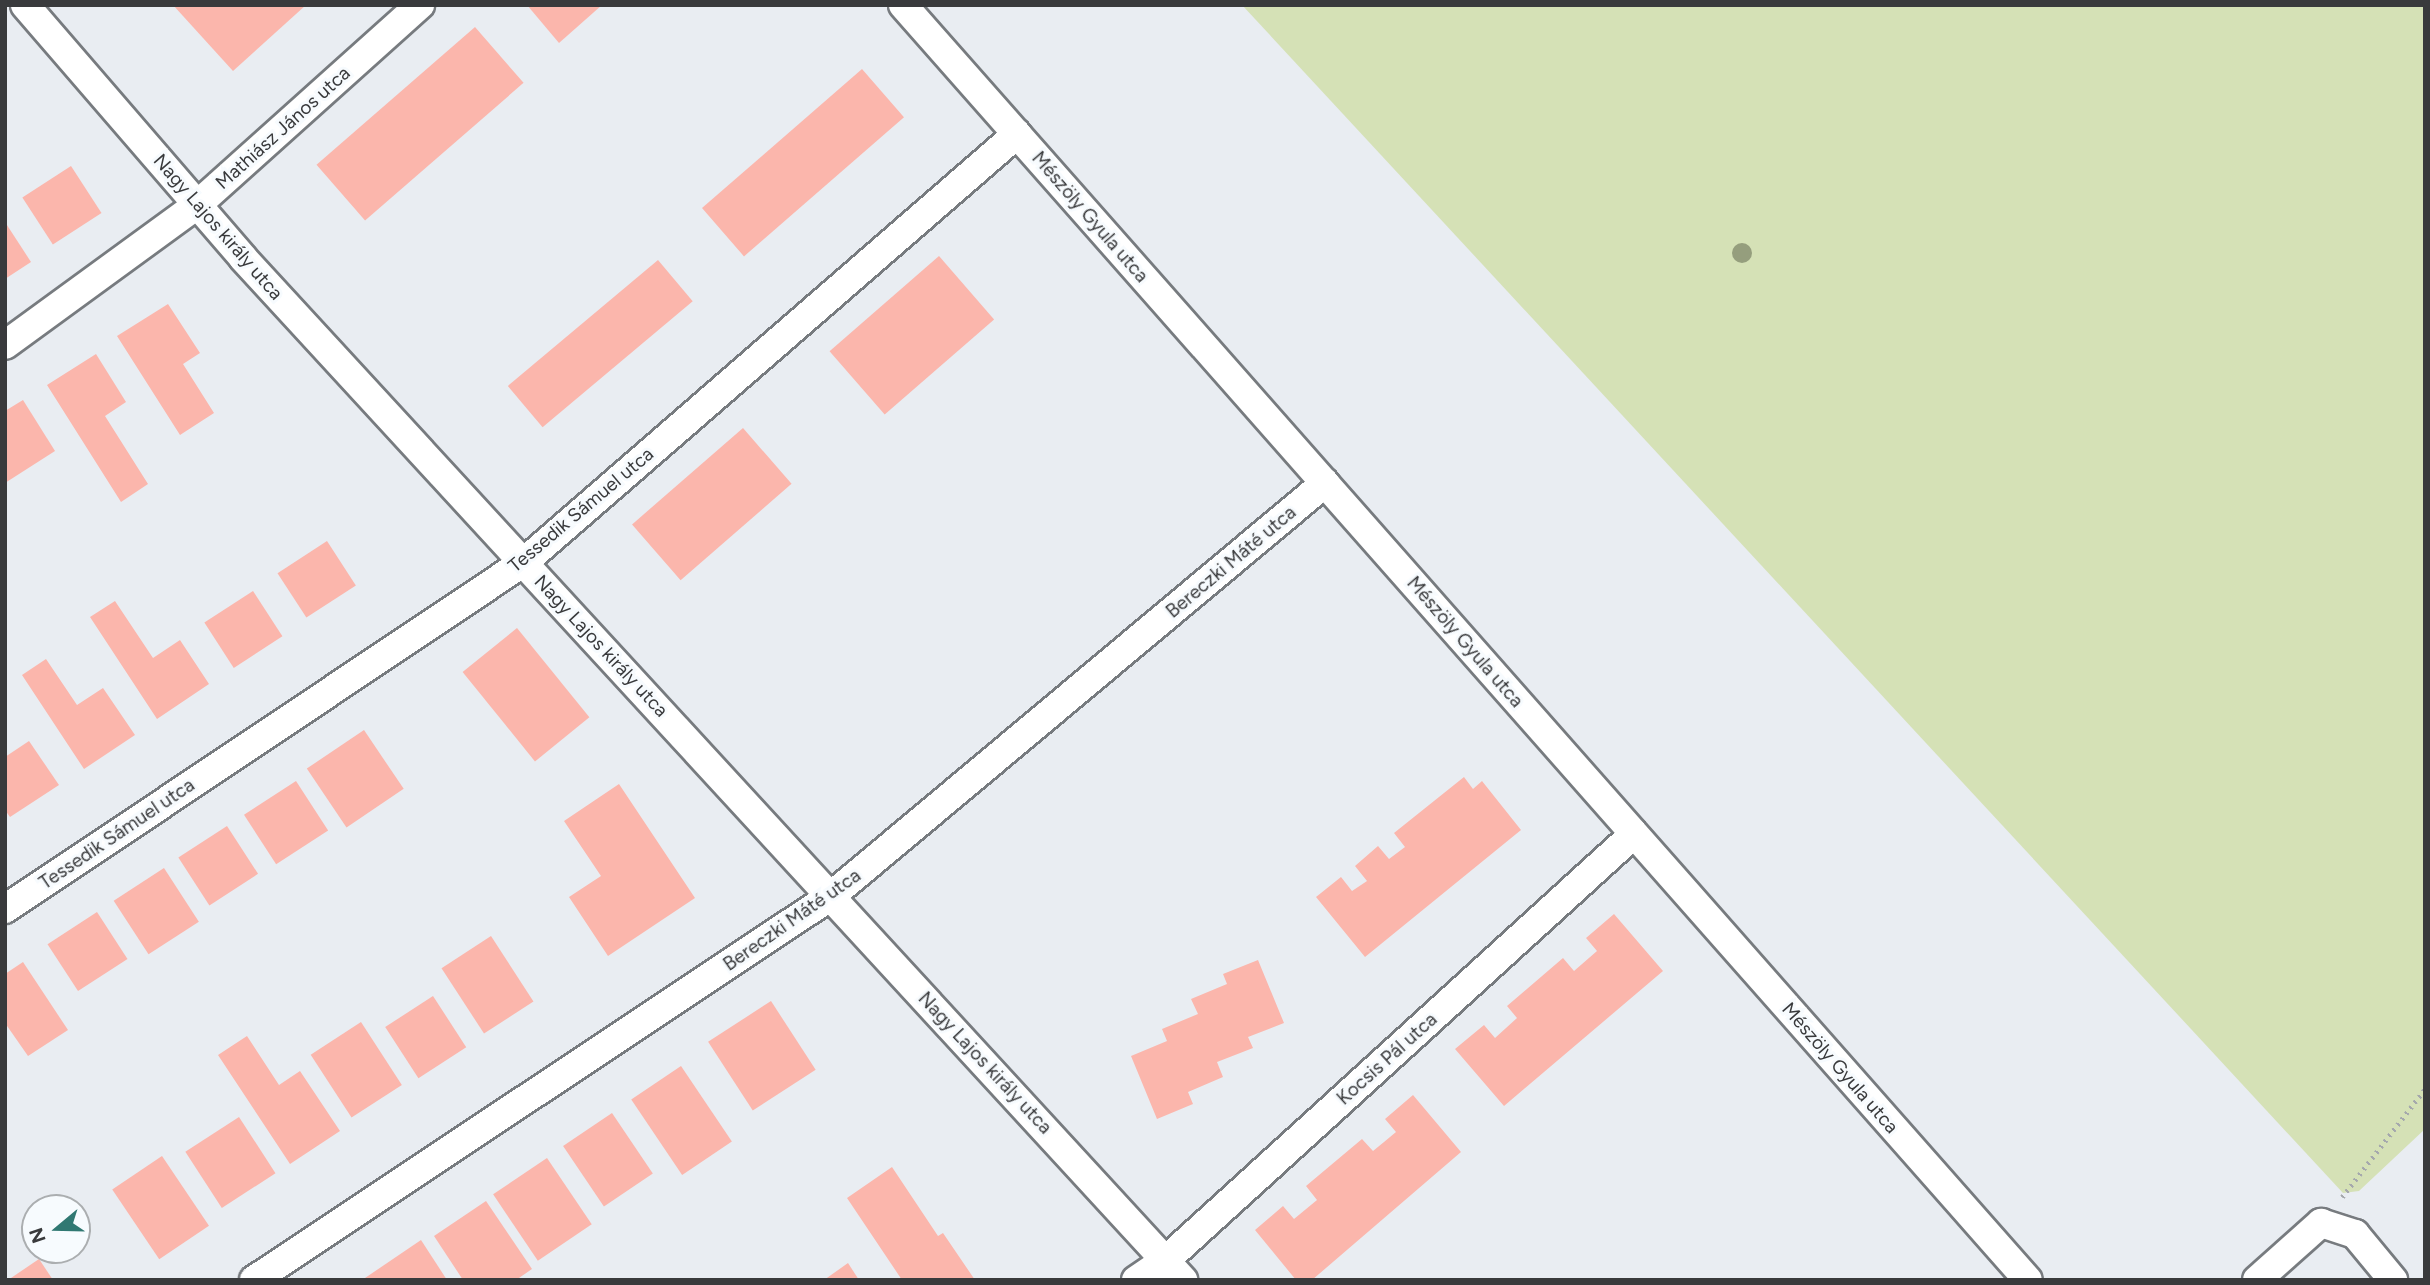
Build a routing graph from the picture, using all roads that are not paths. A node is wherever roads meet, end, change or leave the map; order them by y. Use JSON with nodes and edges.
{"nodes":[{"id":1,"x":25,"y":5,"type":"edge"},
{"id":2,"x":420,"y":5,"type":"edge"},
{"id":3,"x":902,"y":5,"type":"edge"},
{"id":4,"x":1017,"y":134,"type":"junction"},
{"id":5,"x":197,"y":205,"type":"junction"},
{"id":6,"x":5,"y":345,"type":"edge"},
{"id":7,"x":1325,"y":483,"type":"junction"},
{"id":8,"x":524,"y":562,"type":"junction"},
{"id":9,"x":1634,"y":834,"type":"junction"},
{"id":10,"x":831,"y":896,"type":"junction"},
{"id":11,"x":5,"y":909,"type":"edge"},
{"id":12,"x":1175,"y":1270,"type":"edge"},
{"id":13,"x":254,"y":1280,"type":"edge"},
{"id":14,"x":1136,"y":1280,"type":"edge"},
{"id":15,"x":2028,"y":1280,"type":"edge"},
{"id":16,"x":2257,"y":1280,"type":"edge"},
{"id":17,"x":2393,"y":1280,"type":"edge"}],
"edges":[{"from":1,"to":5,"type":"street","name":"Nagy Lajos király utca"},
{"from":2,"to":5,"type":"street","name":"Mathiász János utca"},
{"from":3,"to":4,"type":"street","name":"Mészöly Gyula utca"},
{"from":4,"to":7,"type":"street","name":"Mészöly Gyula utca"},
{"from":4,"to":8,"type":"street","name":"Tessedik Sámuel utca"},
{"from":5,"to":6,"type":"street","name":"Mathiász János utca"},
{"from":5,"to":8,"type":"street","name":"Nagy Lajos király utca"},
{"from":7,"to":9,"type":"street","name":"Mészöly Gyula utca"},
{"from":7,"to":10,"type":"street","name":"Bereczki Máté utca"},
{"from":8,"to":10,"type":"street","name":"Nagy Lajos király utca"},
{"from":8,"to":11,"type":"street","name":"Tessedik Sámuel utca"},
{"from":9,"to":12,"type":"street","name":"Kocsis Pál utca"},
{"from":9,"to":15,"type":"street","name":"Mészöly Gyula utca"},
{"from":10,"to":12,"type":"street","name":"Nagy Lajos király utca"},
{"from":10,"to":13,"type":"street","name":"Bereczki Máté utca"},
{"from":12,"to":14,"type":"street","name":"Kocsis Pál utca"},
{"from":16,"to":17,"type":"street"}]}
